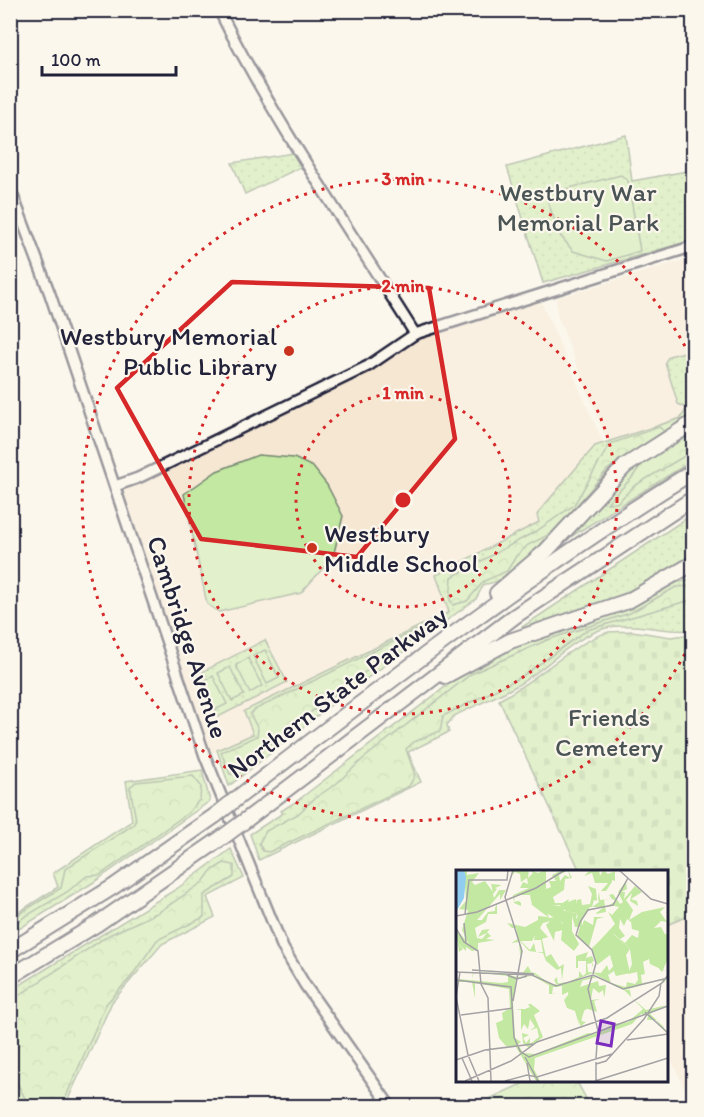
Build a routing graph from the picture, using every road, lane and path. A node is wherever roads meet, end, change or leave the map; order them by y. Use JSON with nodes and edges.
{"nodes":[{"id":1,"x":219,"y":10,"type":"edge"},
{"id":2,"x":10,"y":188,"type":"edge"},
{"id":3,"x":693,"y":246,"type":"edge"},
{"id":4,"x":415,"y":334,"type":"junction"},
{"id":5,"x":693,"y":422,"type":"edge"},
{"id":6,"x":693,"y":471,"type":"edge"},
{"id":7,"x":115,"y":486,"type":"junction"},
{"id":8,"x":693,"y":498,"type":"edge"},
{"id":9,"x":693,"y":563,"type":"edge"},
{"id":10,"x":693,"y":573,"type":"edge"},
{"id":11,"x":675,"y":575,"type":"junction"},
{"id":12,"x":465,"y":624,"type":"junction"},
{"id":13,"x":410,"y":694,"type":"junction"},
{"id":14,"x":10,"y":951,"type":"edge"},
{"id":15,"x":10,"y":977,"type":"edge"},
{"id":16,"x":390,"y":1107,"type":"edge"}],
"edges":[{"from":1,"to":4,"type":"street"},
{"from":2,"to":7,"type":"street","name":"Cambridge Avenue"},
{"from":3,"to":4,"type":"street"},
{"from":4,"to":7,"type":"street"},
{"from":5,"to":12,"type":"highway"},
{"from":6,"to":12,"type":"highway","name":"Northern State Parkway"},
{"from":7,"to":16,"type":"street","name":"Cambridge Avenue"},
{"from":8,"to":13,"type":"highway","name":"Northern State Parkway"},
{"from":9,"to":11,"type":"highway"},
{"from":10,"to":11,"type":"highway"},
{"from":11,"to":13,"type":"highway"},
{"from":12,"to":14,"type":"highway","name":"Northern State Parkway","bridge":true},
{"from":13,"to":15,"type":"highway","name":"Northern State Parkway","bridge":true}]}
